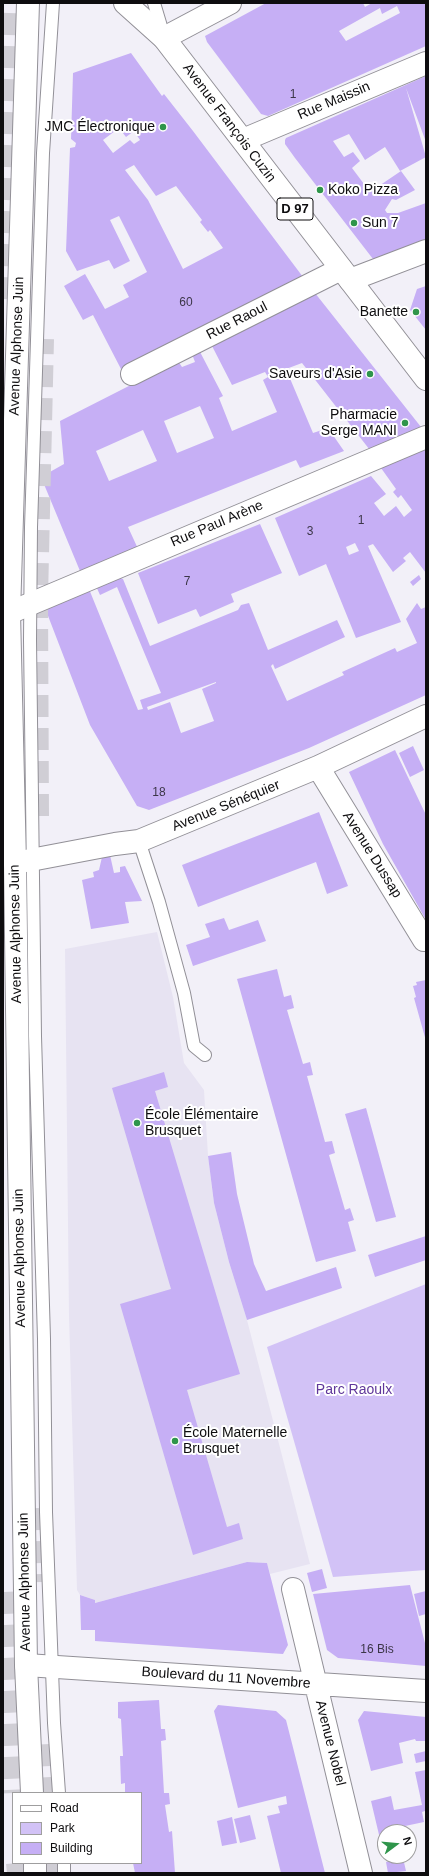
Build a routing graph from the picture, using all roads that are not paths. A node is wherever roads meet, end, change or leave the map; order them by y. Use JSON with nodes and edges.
{"nodes":[{"id":1,"x":28,"y":3,"type":"edge"},
{"id":2,"x":53,"y":3,"type":"edge"},
{"id":3,"x":125,"y":3,"type":"edge"},
{"id":4,"x":148,"y":3,"type":"edge"},
{"id":5,"x":154,"y":3,"type":"edge"},
{"id":6,"x":230,"y":3,"type":"edge"},
{"id":7,"x":164,"y":38,"type":"junction"},
{"id":8,"x":426,"y":63,"type":"edge"},
{"id":9,"x":243,"y":140,"type":"junction"},
{"id":10,"x":426,"y":251,"type":"edge"},
{"id":11,"x":346,"y":274,"type":"junction"},
{"id":12,"x":132,"y":374,"type":"dead end"},
{"id":13,"x":426,"y":379,"type":"edge"},
{"id":14,"x":426,"y":437,"type":"edge"},
{"id":15,"x":32,"y":604,"type":"junction"},
{"id":16,"x":9,"y":613,"type":"junction"},
{"id":17,"x":426,"y":716,"type":"edge"},
{"id":18,"x":318,"y":767,"type":"junction"},
{"id":19,"x":139,"y":842,"type":"junction"},
{"id":20,"x":24,"y":861,"type":"junction"},
{"id":21,"x":426,"y":940,"type":"edge"},
{"id":22,"x":205,"y":1054,"type":"dead end"},
{"id":23,"x":293,"y":1589,"type":"dead end"},
{"id":24,"x":26,"y":1665,"type":"junction"},
{"id":25,"x":52,"y":1667,"type":"junction"},
{"id":26,"x":315,"y":1684,"type":"junction"},
{"id":27,"x":426,"y":1691,"type":"edge"},
{"id":28,"x":32,"y":1792,"type":"edge"},
{"id":29,"x":59,"y":1792,"type":"edge"},
{"id":30,"x":362,"y":1873,"type":"edge"}],
"edges":[{"from":1,"to":16,"type":"street","name":"Avenue Alphonse Juin"},
{"from":2,"to":15,"type":"lane"},
{"from":3,"to":7,"type":"street","number":"D 97"},
{"from":4,"to":7,"type":"street","number":"D 97"},
{"from":5,"to":7,"type":"lane"},
{"from":6,"to":7,"type":"street"},
{"from":7,"to":9,"type":"street","name":"Avenue François Cuzin","number":"D 97"},
{"from":8,"to":9,"type":"street","name":"Rue Maissin"},
{"from":9,"to":11,"type":"street","name":"Avenue François Cuzin","number":"D 97"},
{"from":10,"to":11,"type":"street","name":"Rue Raoul"},
{"from":11,"to":12,"type":"street","name":"Rue Raoul"},
{"from":11,"to":13,"type":"street","name":"Avenue François Cuzin","number":"D 97"},
{"from":14,"to":15,"type":"street","name":"Rue Paul Arène"},
{"from":15,"to":16,"type":"street","name":"Rue Paul Arène"},
{"from":15,"to":20,"type":"lane"},
{"from":16,"to":20,"type":"street","name":"Avenue Alphonse Juin"},
{"from":17,"to":18,"type":"street","name":"Avenue Sénéquier"},
{"from":18,"to":19,"type":"street","name":"Avenue Sénéquier"},
{"from":18,"to":21,"type":"street","name":"Avenue Dussap"},
{"from":19,"to":20,"type":"street","name":"Avenue Sénéquier"},
{"from":19,"to":22,"type":"lane"},
{"from":20,"to":24,"type":"street","name":"Avenue Alphonse Juin"},
{"from":20,"to":25,"type":"lane"},
{"from":23,"to":26,"type":"street","name":"Avenue Nobel"},
{"from":24,"to":25,"type":"street","name":"Boulevard du 11 Novembre"},
{"from":24,"to":28,"type":"street","name":"Avenue Alphonse Juin"},
{"from":25,"to":26,"type":"street","name":"Boulevard du 11 Novembre"},
{"from":25,"to":29,"type":"lane"},
{"from":26,"to":27,"type":"street","name":"Boulevard du 11 Novembre"},
{"from":26,"to":30,"type":"street","name":"Avenue Nobel"}]}
